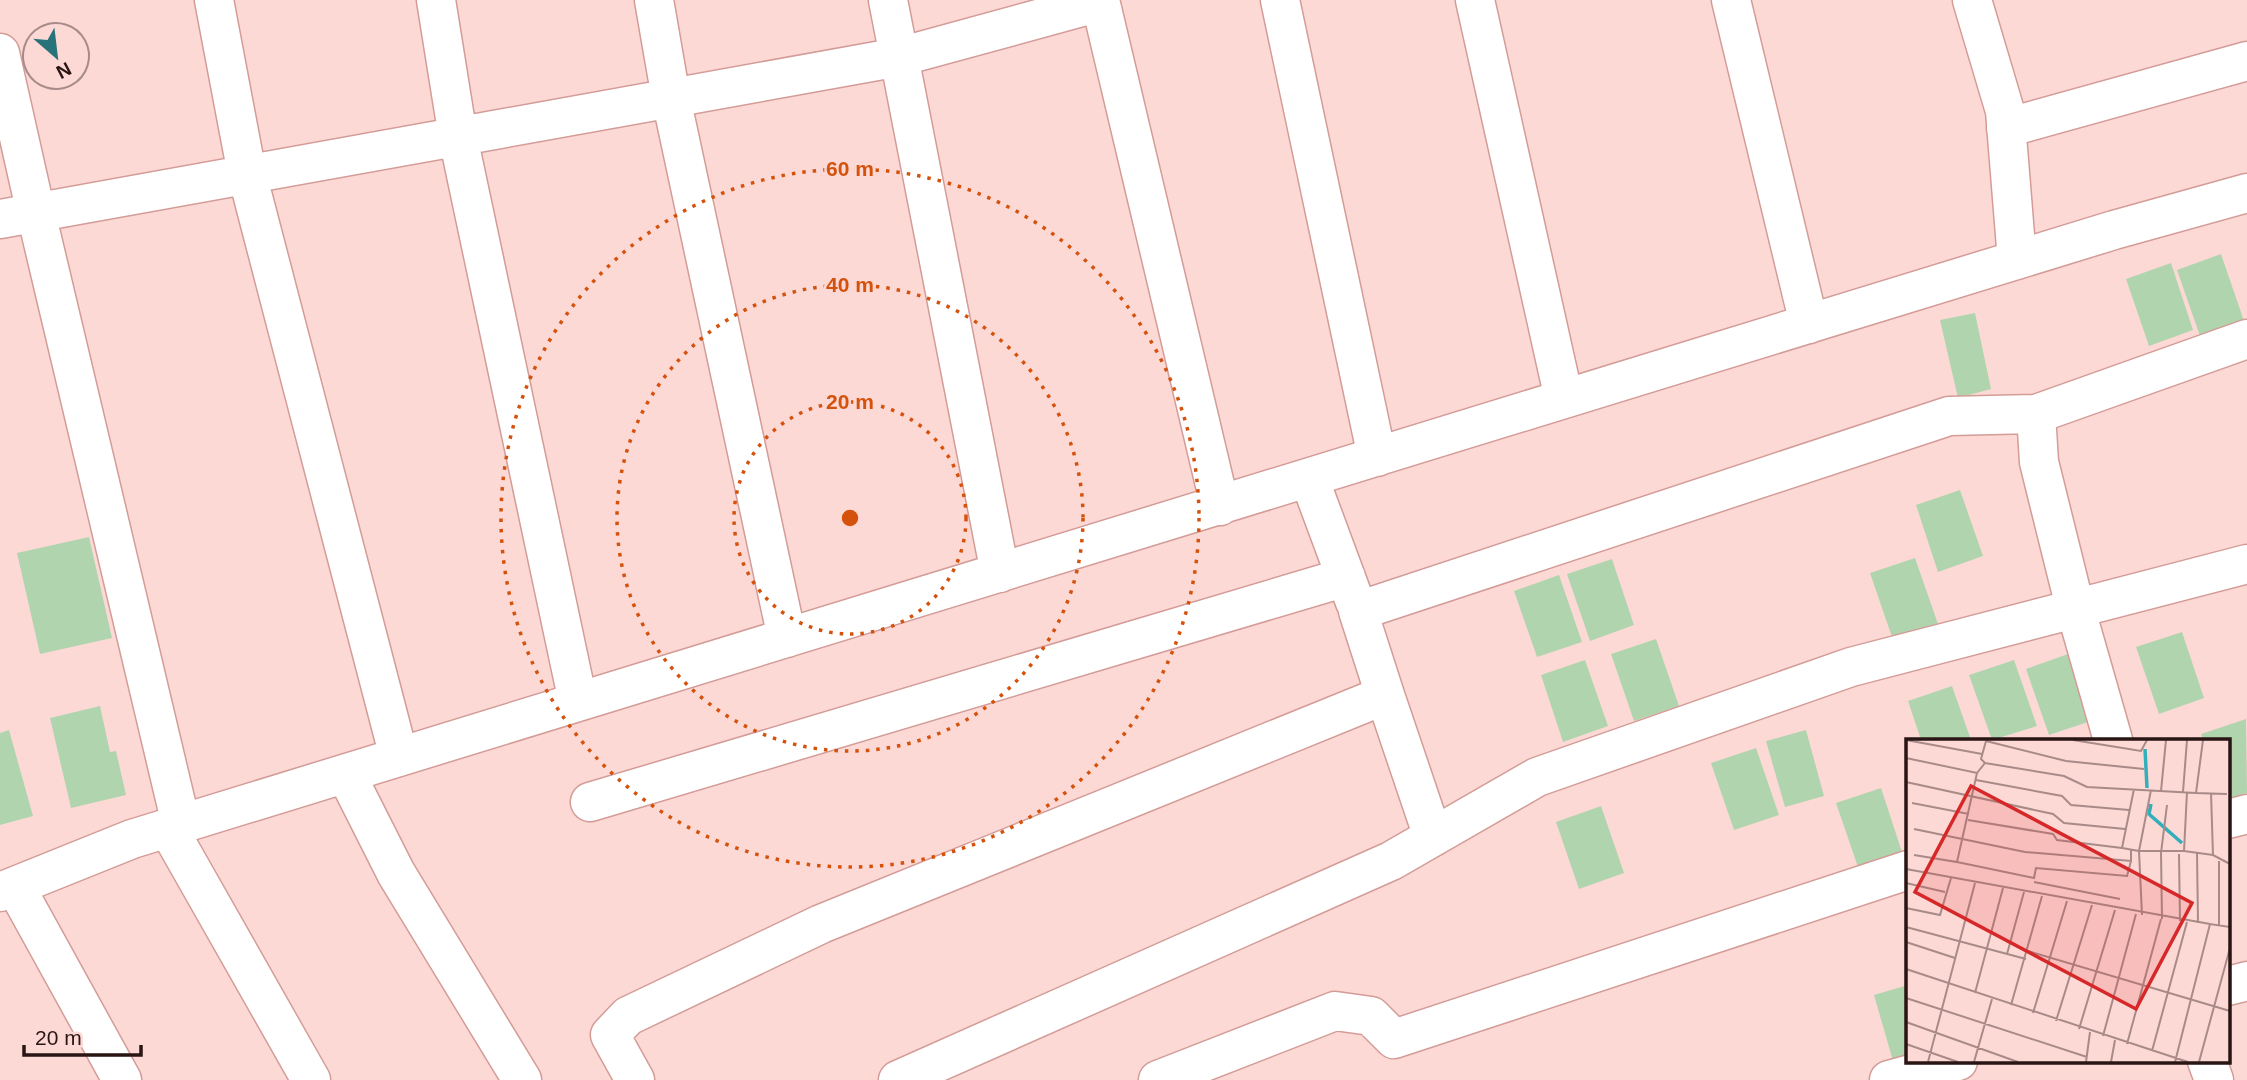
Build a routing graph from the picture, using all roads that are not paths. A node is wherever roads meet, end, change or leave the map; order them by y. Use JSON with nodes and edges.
{"nodes":[{"id":1,"x":214,"y":0,"type":"edge"},
{"id":2,"x":436,"y":0,"type":"edge"},
{"id":3,"x":654,"y":0,"type":"edge"},
{"id":4,"x":888,"y":0,"type":"edge"},
{"id":5,"x":1280,"y":0,"type":"edge"},
{"id":6,"x":1475,"y":0,"type":"edge"},
{"id":7,"x":1731,"y":0,"type":"edge"},
{"id":8,"x":1972,"y":0,"type":"edge"},
{"id":9,"x":1100,"y":1,"type":"edge"},
{"id":10,"x":0,"y":53,"type":"edge"},
{"id":11,"x":900,"y":57,"type":"junction"},
{"id":12,"x":2247,"y":61,"type":"edge"},
{"id":13,"x":671,"y":98,"type":"junction"},
{"id":14,"x":2006,"y":128,"type":"junction"},
{"id":15,"x":458,"y":137,"type":"junction"},
{"id":16,"x":247,"y":174,"type":"junction"},
{"id":17,"x":2247,"y":193,"type":"edge"},
{"id":18,"x":18,"y":216,"type":"edge"},
{"id":19,"x":2017,"y":260,"type":"junction"},
{"id":20,"x":1809,"y":324,"type":"junction"},
{"id":21,"x":2247,"y":339,"type":"edge"},
{"id":22,"x":1564,"y":399,"type":"junction"},
{"id":23,"x":2036,"y":414,"type":"junction"},
{"id":24,"x":1377,"y":457,"type":"junction"},
{"id":25,"x":1308,"y":478,"type":"junction"},
{"id":26,"x":1220,"y":506,"type":"junction"},
{"id":27,"x":2247,"y":564,"type":"edge"},
{"id":28,"x":1000,"y":573,"type":"junction"},
{"id":29,"x":1352,"y":594,"type":"junction"},
{"id":30,"x":2075,"y":607,"type":"junction"},
{"id":31,"x":786,"y":638,"type":"junction"},
{"id":32,"x":1385,"y":695,"type":"junction"},
{"id":33,"x":578,"y":702,"type":"junction"},
{"id":34,"x":2113,"y":739,"type":"edge"},
{"id":35,"x":399,"y":757,"type":"junction"},
{"id":36,"x":346,"y":774,"type":"junction"},
{"id":37,"x":590,"y":802,"type":"dead end"},
{"id":38,"x":2247,"y":814,"type":"edge"},
{"id":39,"x":2230,"y":818,"type":"edge"},
{"id":40,"x":174,"y":826,"type":"junction"},
{"id":41,"x":1433,"y":837,"type":"junction"},
{"id":42,"x":1906,"y":871,"type":"edge"},
{"id":43,"x":7,"y":889,"type":"edge"},
{"id":44,"x":2247,"y":981,"type":"edge"},
{"id":45,"x":2230,"y":985,"type":"edge"},
{"id":46,"x":1954,"y":1062,"type":"edge"},
{"id":47,"x":2207,"y":1062,"type":"edge"},
{"id":48,"x":122,"y":1080,"type":"edge"},
{"id":49,"x":311,"y":1080,"type":"edge"},
{"id":50,"x":522,"y":1080,"type":"edge"},
{"id":51,"x":635,"y":1080,"type":"edge"},
{"id":52,"x":898,"y":1080,"type":"edge"},
{"id":53,"x":1158,"y":1080,"type":"edge"},
{"id":54,"x":1889,"y":1080,"type":"edge"},
{"id":55,"x":2214,"y":1080,"type":"edge"}],
"edges":[{"from":1,"to":16,"type":"street"},
{"from":2,"to":15,"type":"street"},
{"from":3,"to":13,"type":"street"},
{"from":4,"to":11,"type":"street"},
{"from":5,"to":24,"type":"street"},
{"from":6,"to":22,"type":"street"},
{"from":7,"to":20,"type":"street"},
{"from":8,"to":14,"type":"street"},
{"from":9,"to":11,"type":"street"},
{"from":9,"to":26,"type":"street"},
{"from":10,"to":18,"type":"street"},
{"from":11,"to":13,"type":"street"},
{"from":11,"to":28,"type":"street"},
{"from":12,"to":14,"type":"street"},
{"from":13,"to":15,"type":"street"},
{"from":13,"to":31,"type":"street"},
{"from":14,"to":19,"type":"street"},
{"from":15,"to":16,"type":"street"},
{"from":15,"to":33,"type":"street"},
{"from":16,"to":18,"type":"street"},
{"from":16,"to":35,"type":"street"},
{"from":17,"to":19,"type":"street"},
{"from":18,"to":40,"type":"street"},
{"from":19,"to":20,"type":"street"},
{"from":20,"to":22,"type":"street"},
{"from":21,"to":23,"type":"street"},
{"from":22,"to":24,"type":"street"},
{"from":23,"to":29,"type":"street"},
{"from":23,"to":30,"type":"street"},
{"from":24,"to":25,"type":"street"},
{"from":25,"to":26,"type":"street"},
{"from":25,"to":29,"type":"street"},
{"from":26,"to":28,"type":"street"},
{"from":27,"to":30,"type":"street"},
{"from":28,"to":31,"type":"street"},
{"from":29,"to":32,"type":"street"},
{"from":29,"to":37,"type":"street"},
{"from":30,"to":34,"type":"street"},
{"from":30,"to":41,"type":"street"},
{"from":31,"to":33,"type":"street"},
{"from":32,"to":41,"type":"street"},
{"from":32,"to":51,"type":"street"},
{"from":33,"to":35,"type":"street"},
{"from":35,"to":36,"type":"street"},
{"from":36,"to":40,"type":"street"},
{"from":36,"to":50,"type":"street"},
{"from":38,"to":39,"type":"street"},
{"from":40,"to":43,"type":"street"},
{"from":40,"to":49,"type":"street"},
{"from":41,"to":52,"type":"street"},
{"from":42,"to":53,"type":"street"},
{"from":43,"to":48,"type":"street"},
{"from":44,"to":45,"type":"street"},
{"from":46,"to":54,"type":"street"},
{"from":47,"to":55,"type":"street"}]}
